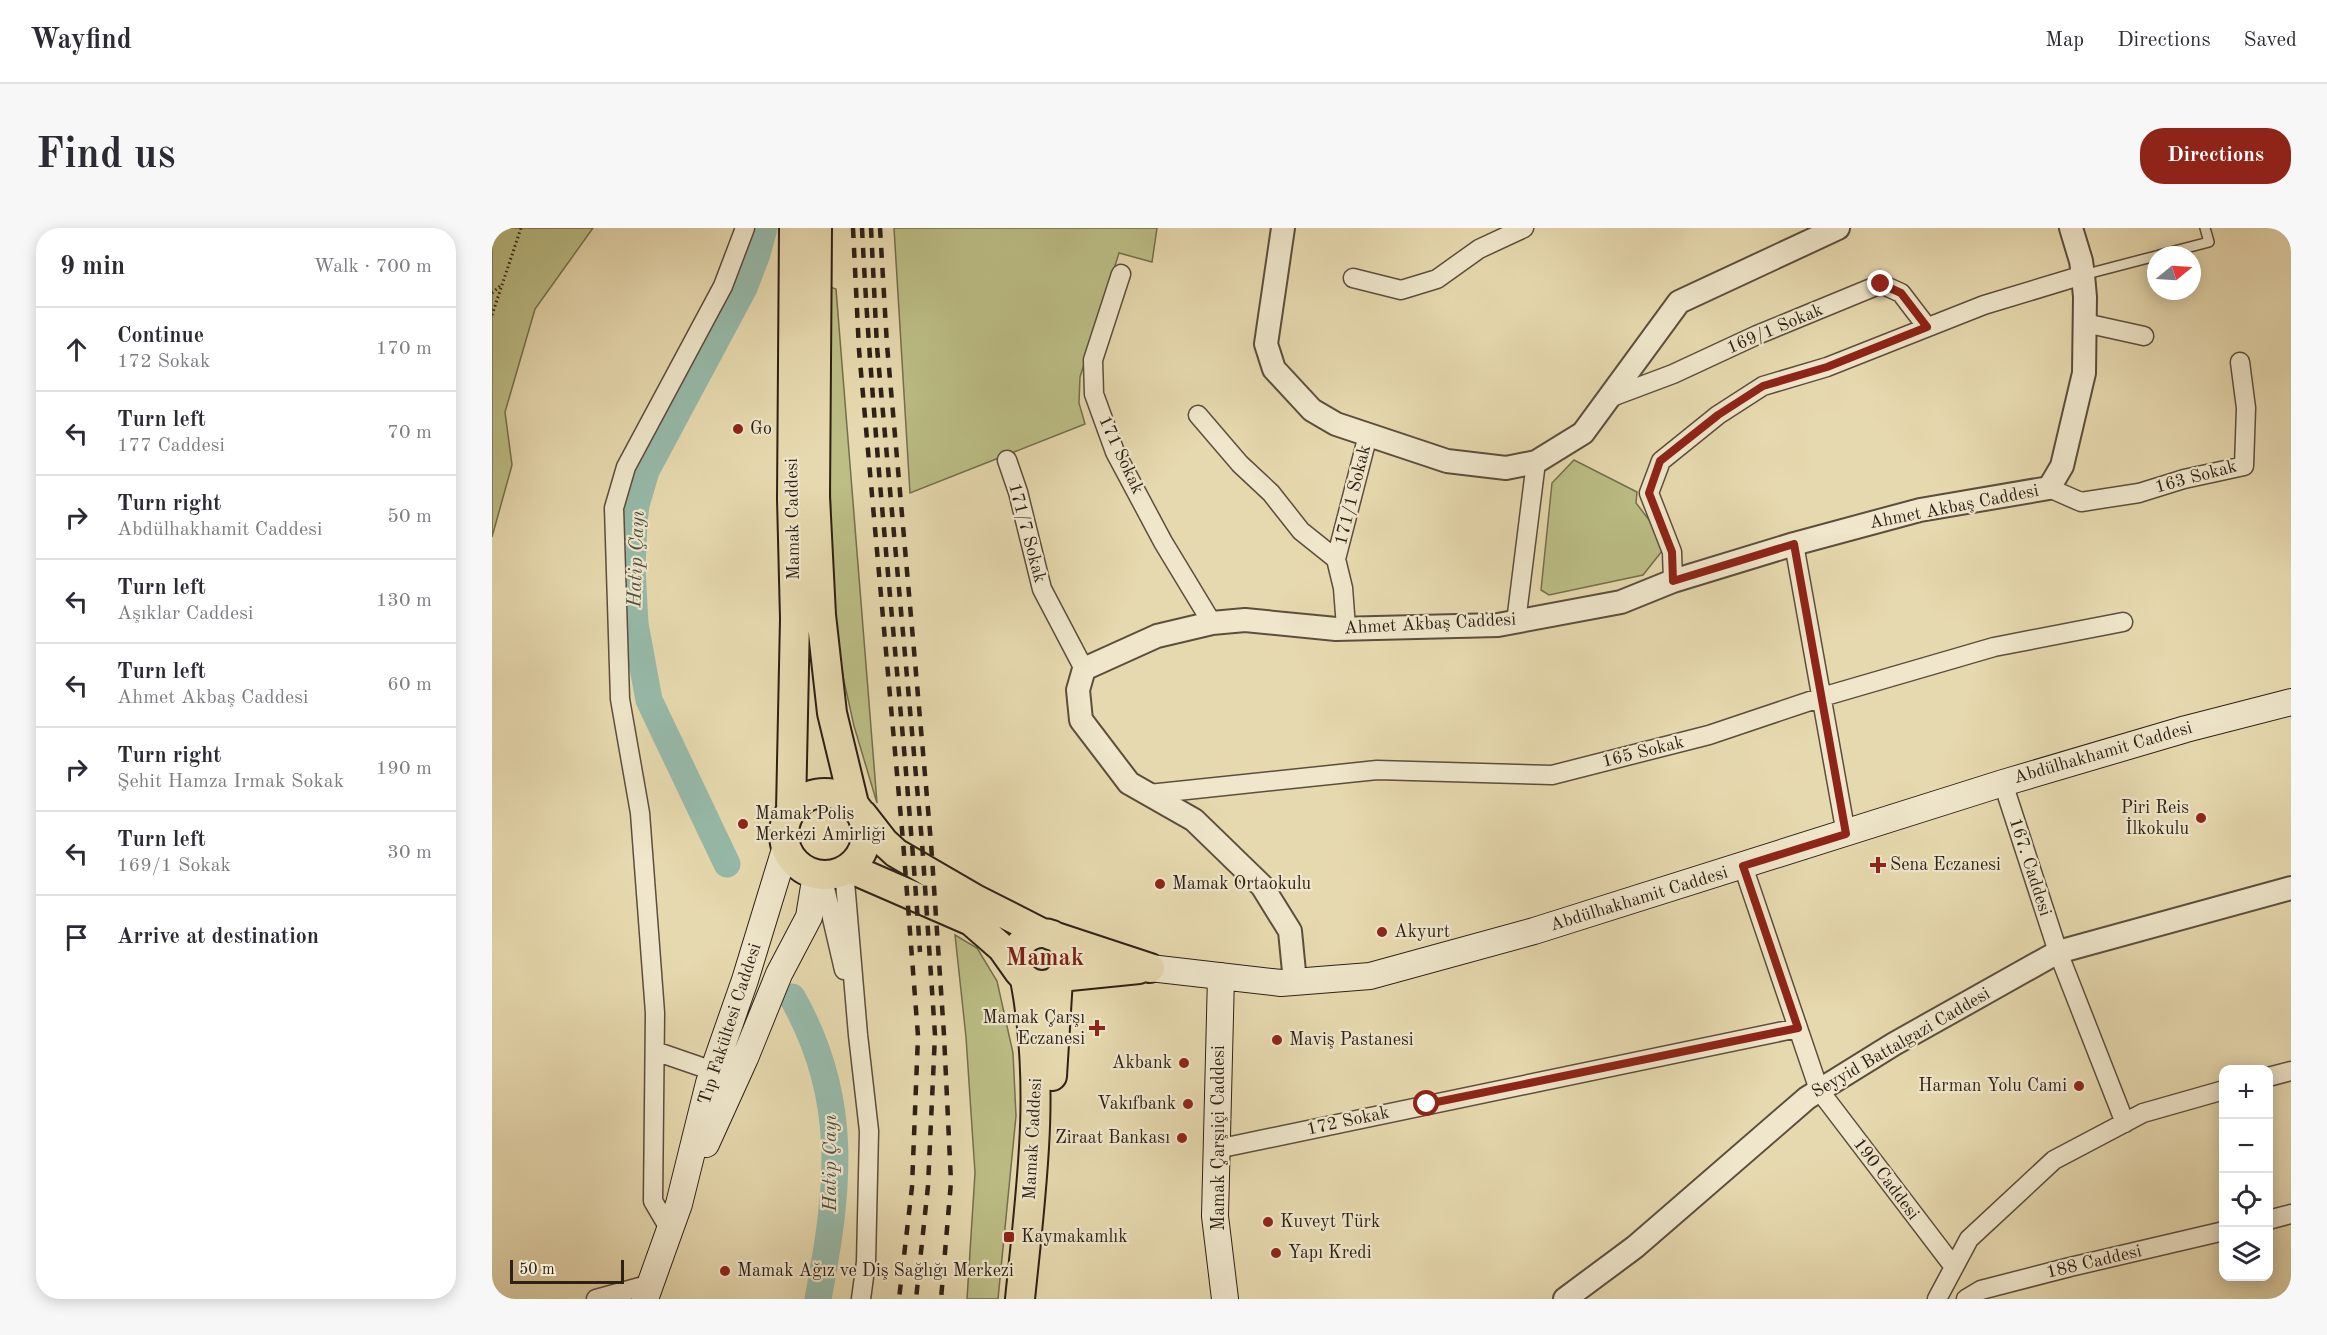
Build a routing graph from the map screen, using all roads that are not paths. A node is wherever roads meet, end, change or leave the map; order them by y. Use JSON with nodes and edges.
{"nodes":[{"id":1,"x":745,"y":228,"type":"edge"},
{"id":2,"x":794,"y":228,"type":"edge"},
{"id":3,"x":817,"y":228,"type":"edge"},
{"id":4,"x":1283,"y":228,"type":"edge"},
{"id":5,"x":1524,"y":228,"type":"edge"},
{"id":6,"x":1838,"y":228,"type":"edge"},
{"id":7,"x":2071,"y":228,"type":"edge"},
{"id":8,"x":2205,"y":228,"type":"edge"},
{"id":9,"x":2193,"y":246,"type":"edge"},
{"id":10,"x":2147,"y":258,"type":"edge"},
{"id":11,"x":1121,"y":274,"type":"dead end"},
{"id":12,"x":2083,"y":275,"type":"junction"},
{"id":13,"x":1353,"y":278,"type":"dead end"},
{"id":14,"x":2085,"y":322,"type":"junction"},
{"id":15,"x":1927,"y":327,"type":"junction"},
{"id":16,"x":2144,"y":336,"type":"dead end"},
{"id":17,"x":2240,"y":362,"type":"dead end"},
{"id":18,"x":1609,"y":398,"type":"junction"},
{"id":19,"x":1198,"y":415,"type":"dead end"},
{"id":20,"x":1368,"y":435,"type":"junction"},
{"id":21,"x":1007,"y":460,"type":"dead end"},
{"id":22,"x":1536,"y":462,"type":"junction"},
{"id":23,"x":2049,"y":488,"type":"junction"},
{"id":24,"x":1794,"y":544,"type":"junction"},
{"id":25,"x":1336,"y":559,"type":"junction"},
{"id":26,"x":1673,"y":581,"type":"junction"},
{"id":27,"x":1516,"y":622,"type":"junction"},
{"id":28,"x":2123,"y":622,"type":"dead end"},
{"id":29,"x":1212,"y":623,"type":"junction"},
{"id":30,"x":1346,"y":627,"type":"junction"},
{"id":31,"x":1084,"y":669,"type":"junction"},
{"id":32,"x":1822,"y":697,"type":"junction"},
{"id":33,"x":2291,"y":702,"type":"edge"},
{"id":34,"x":2003,"y":783,"type":"junction"},
{"id":35,"x":1149,"y":795,"type":"junction"},
{"id":36,"x":858,"y":809,"type":"junction"},
{"id":37,"x":791,"y":810,"type":"junction"},
{"id":38,"x":1846,"y":834,"type":"junction"},
{"id":39,"x":786,"y":846,"type":"junction"},
{"id":40,"x":1743,"y":866,"type":"junction"},
{"id":41,"x":833,"y":872,"type":"junction"},
{"id":42,"x":2291,"y":888,"type":"edge"},
{"id":43,"x":1046,"y":934,"type":"junction"},
{"id":44,"x":2058,"y":952,"type":"junction"},
{"id":45,"x":1150,"y":968,"type":"junction"},
{"id":46,"x":1022,"y":976,"type":"junction"},
{"id":47,"x":1221,"y":976,"type":"junction"},
{"id":48,"x":1059,"y":978,"type":"junction"},
{"id":49,"x":1295,"y":982,"type":"junction"},
{"id":50,"x":1798,"y":1028,"type":"junction"},
{"id":51,"x":655,"y":1051,"type":"junction"},
{"id":52,"x":713,"y":1071,"type":"junction"},
{"id":53,"x":2291,"y":1071,"type":"edge"},
{"id":54,"x":2273,"y":1076,"type":"edge"},
{"id":55,"x":1819,"y":1090,"type":"junction"},
{"id":56,"x":2219,"y":1096,"type":"edge"},
{"id":57,"x":2125,"y":1123,"type":"junction"},
{"id":58,"x":1216,"y":1149,"type":"junction"},
{"id":59,"x":679,"y":1204,"type":"junction"},
{"id":60,"x":2291,"y":1214,"type":"edge"},
{"id":61,"x":2273,"y":1219,"type":"edge"},
{"id":62,"x":670,"y":1230,"type":"junction"},
{"id":63,"x":2219,"y":1233,"type":"edge"},
{"id":64,"x":1954,"y":1268,"type":"junction"},
{"id":65,"x":648,"y":1292,"type":"edge"},
{"id":66,"x":596,"y":1299,"type":"edge"},
{"id":67,"x":861,"y":1299,"type":"edge"},
{"id":68,"x":1020,"y":1299,"type":"edge"},
{"id":69,"x":1034,"y":1299,"type":"edge"},
{"id":70,"x":1225,"y":1299,"type":"edge"},
{"id":71,"x":1565,"y":1299,"type":"edge"},
{"id":72,"x":1937,"y":1299,"type":"edge"},
{"id":73,"x":1966,"y":1299,"type":"edge"}],
"edges":[{"from":1,"to":51,"type":"street"},
{"from":2,"to":37,"type":"main road","name":"Mamak Caddesi"},
{"from":3,"to":36,"type":"main road","name":"Mamak Caddesi"},
{"from":4,"to":20,"type":"street"},
{"from":5,"to":13,"type":"street"},
{"from":6,"to":18,"type":"street"},
{"from":7,"to":12,"type":"street","name":"Ahmet Akbaş Caddesi"},
{"from":8,"to":9,"type":"lane"},
{"from":10,"to":12,"type":"lane"},
{"from":11,"to":29,"type":"street","name":"171 Sokak"},
{"from":12,"to":14,"type":"street","name":"Ahmet Akbaş Caddesi"},
{"from":12,"to":15,"type":"street"},
{"from":14,"to":16,"type":"street"},
{"from":14,"to":23,"type":"street","name":"Ahmet Akbaş Caddesi"},
{"from":15,"to":18,"type":"street","name":"169/1 Sokak"},
{"from":15,"to":26,"type":"street"},
{"from":17,"to":23,"type":"street","name":"163 Sokak"},
{"from":18,"to":22,"type":"street"},
{"from":19,"to":25,"type":"street"},
{"from":20,"to":22,"type":"street"},
{"from":20,"to":25,"type":"street","name":"171/1 Sokak"},
{"from":21,"to":31,"type":"street","name":"171/7 Sokak"},
{"from":22,"to":27,"type":"street"},
{"from":23,"to":24,"type":"street","name":"Ahmet Akbaş Caddesi"},
{"from":24,"to":26,"type":"street","name":"Ahmet Akbaş Caddesi"},
{"from":24,"to":32,"type":"street"},
{"from":25,"to":30,"type":"street","name":"171/1 Sokak"},
{"from":26,"to":27,"type":"street","name":"Ahmet Akbaş Caddesi"},
{"from":27,"to":30,"type":"street","name":"Ahmet Akbaş Caddesi"},
{"from":28,"to":32,"type":"street","name":"165 Sokak"},
{"from":29,"to":30,"type":"street","name":"Ahmet Akbaş Caddesi"},
{"from":29,"to":31,"type":"street","name":"Ahmet Akbaş Caddesi"},
{"from":31,"to":35,"type":"street"},
{"from":32,"to":35,"type":"street","name":"165 Sokak"},
{"from":32,"to":38,"type":"street"},
{"from":33,"to":34,"type":"main road","name":"Abdülhakhamit Caddesi"},
{"from":34,"to":38,"type":"main road","name":"Abdülhakhamit Caddesi"},
{"from":34,"to":44,"type":"street","name":"167. Caddesi"},
{"from":35,"to":49,"type":"street"},
{"from":36,"to":37,"type":"main road"},
{"from":36,"to":41,"type":"main road"},
{"from":36,"to":43,"type":"main road","name":"Mamak Caddesi"},
{"from":37,"to":39,"type":"main road"},
{"from":38,"to":40,"type":"main road","name":"Abdülhakhamit Caddesi"},
{"from":39,"to":41,"type":"main road"},
{"from":39,"to":52,"type":"main road","name":"Tıp Fakültesi Caddesi"},
{"from":40,"to":49,"type":"main road","name":"Abdülhakhamit Caddesi"},
{"from":40,"to":50,"type":"street","name":"190 Caddesi"},
{"from":41,"to":46,"type":"main road","name":"Mamak Caddesi"},
{"from":41,"to":59,"type":"main road","name":"Tıp Fakültesi Caddesi"},
{"from":41,"to":67,"type":"street"},
{"from":42,"to":44,"type":"street","name":"Seyyid Battalgazi Caddesi"},
{"from":43,"to":45,"type":"main road","name":"Mamak Caddesi"},
{"from":43,"to":46,"type":"main road"},
{"from":43,"to":48,"type":"main road"},
{"from":44,"to":55,"type":"street","name":"Seyyid Battalgazi Caddesi"},
{"from":44,"to":57,"type":"street","name":"167. Caddesi"},
{"from":45,"to":47,"type":"main road","name":"Abdülhakhamit Caddesi"},
{"from":45,"to":48,"type":"main road"},
{"from":46,"to":48,"type":"main road"},
{"from":46,"to":68,"type":"main road","name":"Mamak Caddesi"},
{"from":47,"to":49,"type":"main road","name":"Abdülhakhamit Caddesi"},
{"from":47,"to":58,"type":"main road","name":"Mamak Çarşıiçi Caddesi"},
{"from":48,"to":69,"type":"main road","name":"Mamak Caddesi"},
{"from":50,"to":55,"type":"street","name":"190 Caddesi"},
{"from":50,"to":58,"type":"street","name":"172 Sokak"},
{"from":51,"to":52,"type":"street"},
{"from":51,"to":62,"type":"street"},
{"from":52,"to":59,"type":"main road","name":"Tıp Fakültesi Caddesi"},
{"from":53,"to":54,"type":"street"},
{"from":55,"to":64,"type":"street","name":"190 Caddesi"},
{"from":55,"to":71,"type":"street","name":"Seyyid Battalgazi Caddesi"},
{"from":56,"to":57,"type":"street"},
{"from":57,"to":64,"type":"street"},
{"from":58,"to":70,"type":"main road","name":"Mamak Çarşıiçi Caddesi"},
{"from":59,"to":62,"type":"main road","name":"Tıp Fakültesi Caddesi"},
{"from":60,"to":61,"type":"street"},
{"from":62,"to":65,"type":"main road","name":"Tıp Fakültesi Caddesi"},
{"from":63,"to":73,"type":"street","name":"188 Caddesi"},
{"from":64,"to":72,"type":"street"},
{"from":65,"to":66,"type":"street"}]}
